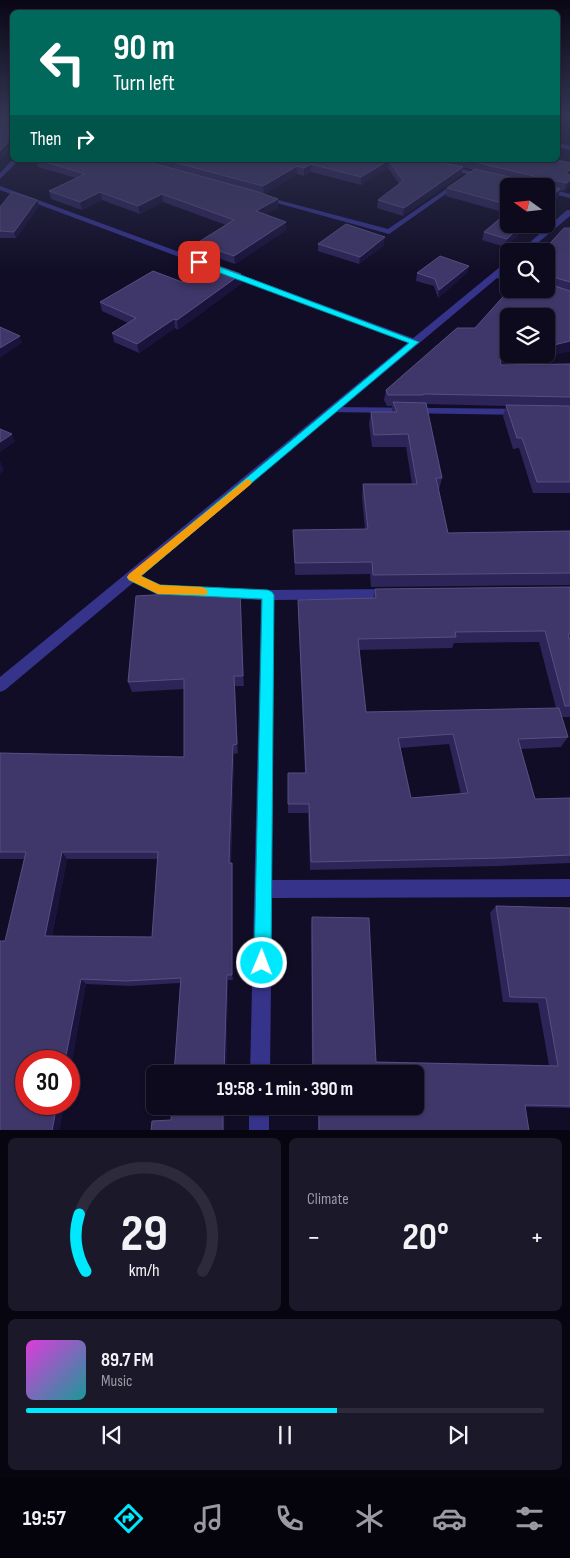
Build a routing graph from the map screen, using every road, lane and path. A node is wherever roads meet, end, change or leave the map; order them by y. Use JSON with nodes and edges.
{"nodes":[{"id":1,"x":10,"y":167,"type":"edge"},
{"id":2,"x":441,"y":167,"type":"edge"},
{"id":3,"x":472,"y":173,"type":"junction"},
{"id":4,"x":0,"y":177,"type":"edge"},
{"id":5,"x":491,"y":178,"type":"edge"},
{"id":6,"x":0,"y":188,"type":"edge"},
{"id":7,"x":555,"y":192,"type":"edge"},
{"id":8,"x":257,"y":196,"type":"edge"},
{"id":9,"x":570,"y":196,"type":"edge"},
{"id":10,"x":570,"y":212,"type":"edge"},
{"id":11,"x":533,"y":243,"type":"edge"},
{"id":12,"x":500,"y":272,"type":"edge"},
{"id":13,"x":496,"y":275,"type":"junction"},
{"id":14,"x":500,"y":276,"type":"edge"},
{"id":15,"x":415,"y":342,"type":"junction"},
{"id":16,"x":334,"y":410,"type":"junction"},
{"id":17,"x":531,"y":412,"type":"edge"},
{"id":18,"x":133,"y":577,"type":"junction"},
{"id":19,"x":404,"y":593,"type":"edge"},
{"id":20,"x":268,"y":595,"type":"junction"},
{"id":21,"x":0,"y":686,"type":"edge"},
{"id":22,"x":570,"y":888,"type":"edge"},
{"id":23,"x":264,"y":889,"type":"junction"},
{"id":24,"x":260,"y":1065,"type":"edge"},
{"id":25,"x":259,"y":1115,"type":"edge"},
{"id":26,"x":259,"y":1130,"type":"edge"}],
"edges":[{"from":1,"to":4,"type":"street"},
{"from":2,"to":3,"type":"street"},
{"from":3,"to":5,"type":"street"},
{"from":3,"to":8,"type":"street"},
{"from":6,"to":15,"type":"street"},
{"from":7,"to":9,"type":"street"},
{"from":10,"to":11,"type":"street"},
{"from":12,"to":13,"type":"street"},
{"from":13,"to":14,"type":"street"},
{"from":13,"to":15,"type":"street"},
{"from":15,"to":16,"type":"street"},
{"from":16,"to":17,"type":"street"},
{"from":16,"to":18,"type":"street"},
{"from":18,"to":20,"type":"street"},
{"from":18,"to":21,"type":"street"},
{"from":19,"to":20,"type":"street"},
{"from":20,"to":23,"type":"street"},
{"from":22,"to":23,"type":"street"},
{"from":23,"to":24,"type":"street"},
{"from":25,"to":26,"type":"street"}]}
